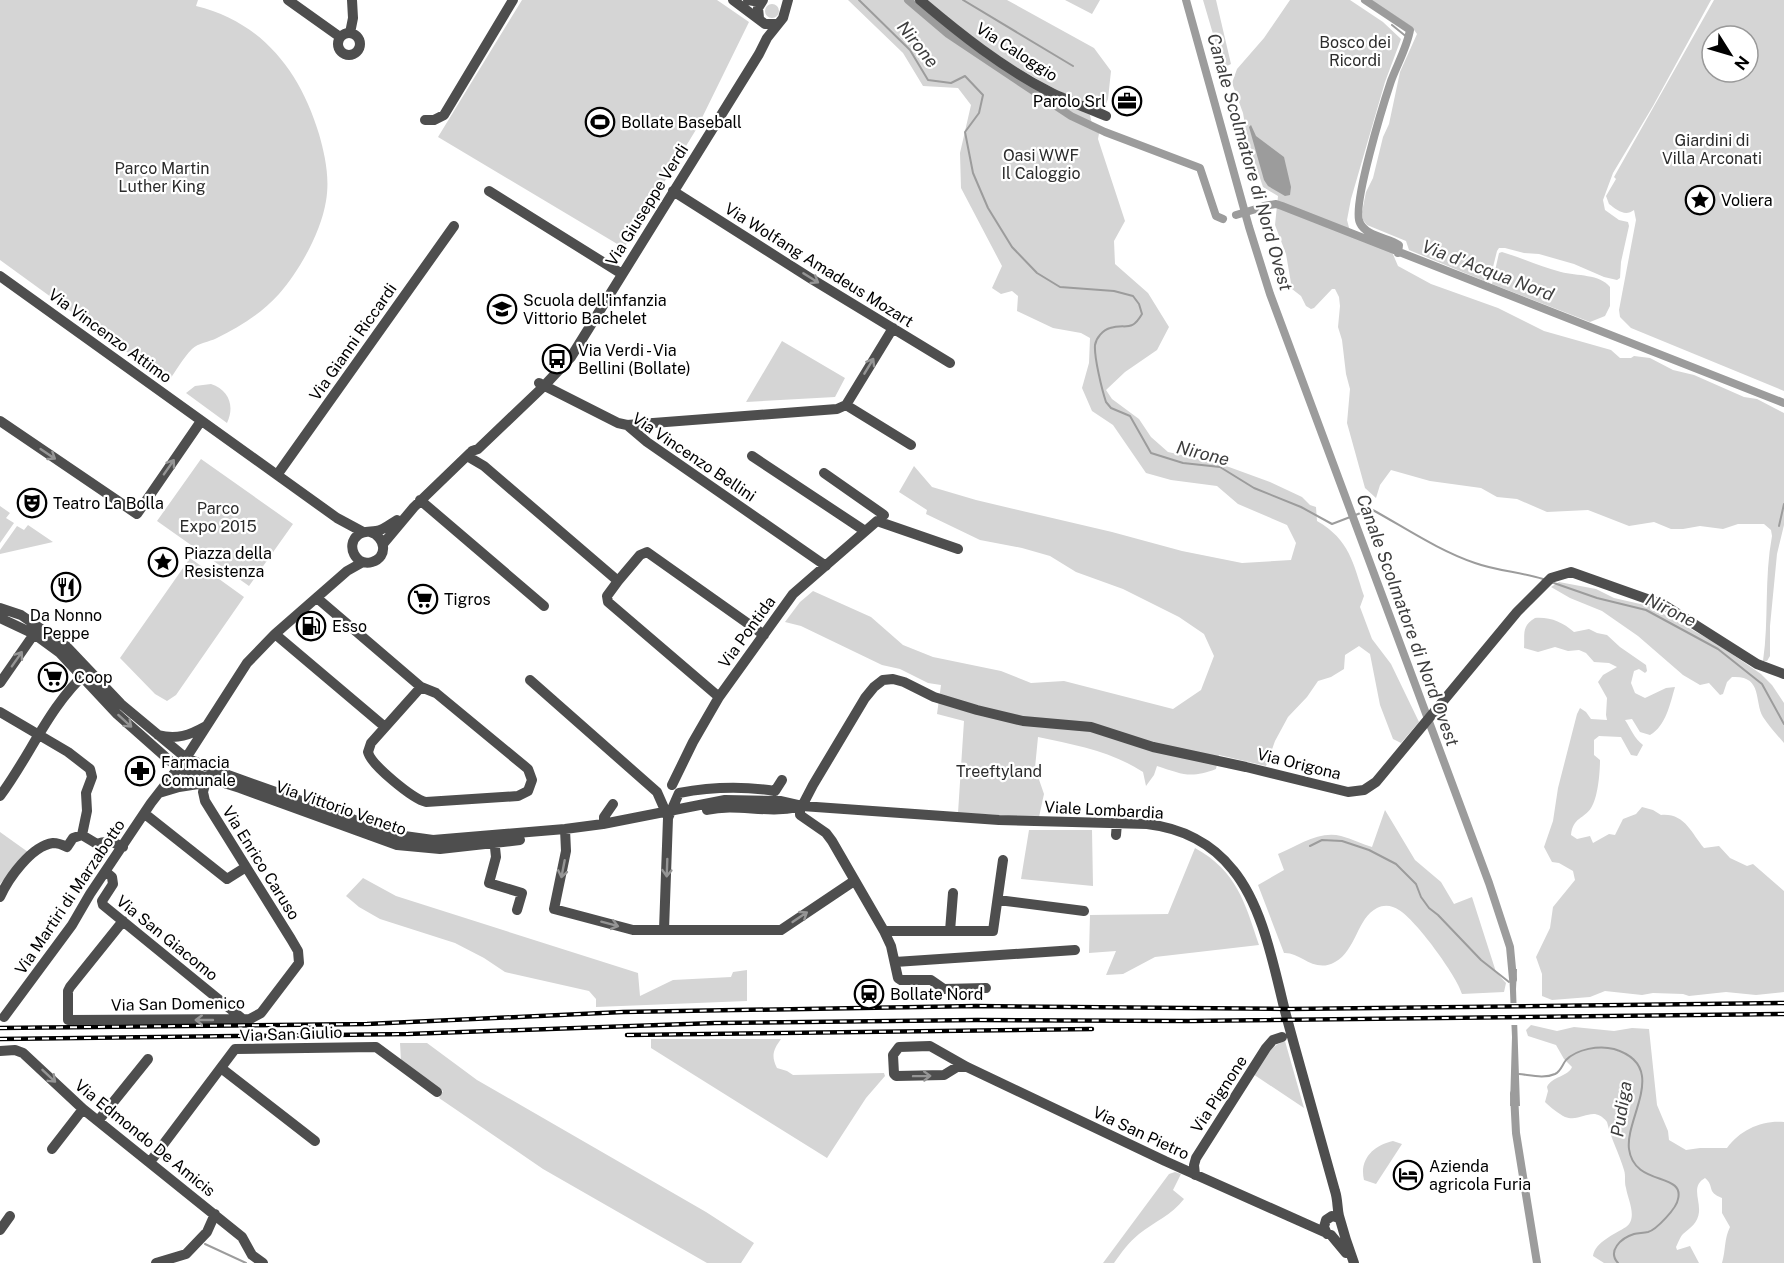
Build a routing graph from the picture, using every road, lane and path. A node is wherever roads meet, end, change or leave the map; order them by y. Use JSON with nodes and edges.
{"nodes":[{"id":1,"x":288,"y":0,"type":"edge"},
{"id":2,"x":352,"y":0,"type":"edge"},
{"id":3,"x":513,"y":0,"type":"edge"},
{"id":4,"x":733,"y":0,"type":"edge"},
{"id":5,"x":748,"y":0,"type":"edge"},
{"id":6,"x":920,"y":0,"type":"edge"},
{"id":7,"x":761,"y":1,"type":"edge"},
{"id":8,"x":785,"y":3,"type":"edge"},
{"id":9,"x":760,"y":20,"type":"junction"},
{"id":10,"x":777,"y":24,"type":"junction"},
{"id":11,"x":752,"y":64,"type":"junction"},
{"id":12,"x":1106,"y":116,"type":"dead end"},
{"id":13,"x":424,"y":120,"type":"dead end"},
{"id":14,"x":489,"y":191,"type":"dead end"},
{"id":15,"x":673,"y":191,"type":"junction"},
{"id":16,"x":454,"y":226,"type":"dead end"},
{"id":17,"x":622,"y":274,"type":"junction"},
{"id":18,"x":0,"y":276,"type":"edge"},
{"id":19,"x":893,"y":328,"type":"junction"},
{"id":20,"x":951,"y":363,"type":"dead end"},
{"id":21,"x":541,"y":385,"type":"junction"},
{"id":22,"x":846,"y":405,"type":"junction"},
{"id":23,"x":0,"y":421,"type":"edge"},
{"id":24,"x":201,"y":421,"type":"junction"},
{"id":25,"x":627,"y":425,"type":"junction"},
{"id":26,"x":911,"y":445,"type":"dead end"},
{"id":27,"x":469,"y":454,"type":"junction"},
{"id":28,"x":752,"y":456,"type":"dead end"},
{"id":29,"x":824,"y":473,"type":"dead end"},
{"id":30,"x":277,"y":475,"type":"junction"},
{"id":31,"x":417,"y":503,"type":"junction"},
{"id":32,"x":880,"y":518,"type":"junction"},
{"id":33,"x":339,"y":519,"type":"junction"},
{"id":34,"x":865,"y":531,"type":"junction"},
{"id":35,"x":366,"y":532,"type":"junction"},
{"id":36,"x":353,"y":542,"type":"junction"},
{"id":37,"x":383,"y":544,"type":"junction"},
{"id":38,"x":958,"y":549,"type":"dead end"},
{"id":39,"x":354,"y":553,"type":"junction"},
{"id":40,"x":363,"y":562,"type":"junction"},
{"id":41,"x":826,"y":566,"type":"junction"},
{"id":42,"x":618,"y":581,"type":"junction"},
{"id":43,"x":320,"y":596,"type":"junction"},
{"id":44,"x":544,"y":606,"type":"dead end"},
{"id":45,"x":0,"y":608,"type":"edge"},
{"id":46,"x":0,"y":618,"type":"edge"},
{"id":47,"x":34,"y":634,"type":"junction"},
{"id":48,"x":275,"y":634,"type":"junction"},
{"id":49,"x":764,"y":635,"type":"junction"},
{"id":50,"x":86,"y":673,"type":"junction"},
{"id":51,"x":1784,"y":674,"type":"edge"},
{"id":52,"x":530,"y":680,"type":"dead end"},
{"id":53,"x":0,"y":683,"type":"edge"},
{"id":54,"x":421,"y":687,"type":"junction"},
{"id":55,"x":719,"y":697,"type":"junction"},
{"id":56,"x":0,"y":712,"type":"edge"},
{"id":57,"x":209,"y":724,"type":"junction"},
{"id":58,"x":385,"y":727,"type":"junction"},
{"id":59,"x":154,"y":733,"type":"junction"},
{"id":60,"x":40,"y":735,"type":"junction"},
{"id":61,"x":186,"y":759,"type":"junction"},
{"id":62,"x":179,"y":768,"type":"junction"},
{"id":63,"x":210,"y":780,"type":"junction"},
{"id":64,"x":782,"y":780,"type":"dead end"},
{"id":65,"x":672,"y":785,"type":"dead end"},
{"id":66,"x":159,"y":793,"type":"junction"},
{"id":67,"x":0,"y":796,"type":"edge"},
{"id":68,"x":613,"y":804,"type":"dead end"},
{"id":69,"x":802,"y":806,"type":"junction"},
{"id":70,"x":668,"y":813,"type":"junction"},
{"id":71,"x":145,"y":814,"type":"junction"},
{"id":72,"x":1117,"y":823,"type":"junction"},
{"id":73,"x":604,"y":824,"type":"junction"},
{"id":74,"x":565,"y":832,"type":"junction"},
{"id":75,"x":82,"y":835,"type":"junction"},
{"id":76,"x":1116,"y":835,"type":"dead end"},
{"id":77,"x":494,"y":839,"type":"junction"},
{"id":78,"x":123,"y":847,"type":"junction"},
{"id":79,"x":1003,"y":860,"type":"dead end"},
{"id":80,"x":246,"y":867,"type":"junction"},
{"id":81,"x":106,"y":872,"type":"junction"},
{"id":82,"x":854,"y":881,"type":"junction"},
{"id":83,"x":953,"y":893,"type":"dead end"},
{"id":84,"x":0,"y":897,"type":"edge"},
{"id":85,"x":998,"y":900,"type":"junction"},
{"id":86,"x":517,"y":910,"type":"dead end"},
{"id":87,"x":1084,"y":911,"type":"dead end"},
{"id":88,"x":123,"y":921,"type":"junction"},
{"id":89,"x":664,"y":930,"type":"junction"},
{"id":90,"x":884,"y":931,"type":"junction"},
{"id":91,"x":950,"y":931,"type":"junction"},
{"id":92,"x":1074,"y":950,"type":"dead end"},
{"id":93,"x":895,"y":962,"type":"junction"},
{"id":94,"x":299,"y":963,"type":"joint"},
{"id":95,"x":986,"y":988,"type":"dead end"},
{"id":96,"x":6,"y":1019,"type":"edge"},
{"id":97,"x":244,"y":1020,"type":"junction"},
{"id":98,"x":1282,"y":1037,"type":"dead end"},
{"id":99,"x":0,"y":1050,"type":"edge"},
{"id":100,"x":148,"y":1059,"type":"dead end"},
{"id":101,"x":967,"y":1067,"type":"junction"},
{"id":102,"x":221,"y":1068,"type":"junction"},
{"id":103,"x":437,"y":1092,"type":"dead end"},
{"id":104,"x":84,"y":1109,"type":"junction"},
{"id":105,"x":98,"y":1121,"type":"junction"},
{"id":106,"x":315,"y":1141,"type":"dead end"},
{"id":107,"x":52,"y":1149,"type":"dead end"},
{"id":108,"x":150,"y":1162,"type":"junction"},
{"id":109,"x":1196,"y":1175,"type":"junction"},
{"id":110,"x":215,"y":1214,"type":"junction"},
{"id":111,"x":10,"y":1216,"type":"dead end"},
{"id":112,"x":1331,"y":1219,"type":"junction"},
{"id":113,"x":1304,"y":1224,"type":"junction"},
{"id":114,"x":0,"y":1230,"type":"edge"},
{"id":115,"x":1342,"y":1231,"type":"junction"},
{"id":116,"x":1329,"y":1234,"type":"junction"},
{"id":117,"x":157,"y":1263,"type":"edge"},
{"id":118,"x":263,"y":1263,"type":"edge"},
{"id":119,"x":1354,"y":1263,"type":"edge"}],
"edges":[{"from":1,"to":2,"type":"street"},
{"from":3,"to":13,"type":"street"},
{"from":4,"to":9,"type":"street"},
{"from":5,"to":7,"type":"street"},
{"from":6,"to":12,"type":"street","name":"Via Caloggio"},
{"from":7,"to":9,"type":"street","name":"Via Giuseppe Verdi"},
{"from":8,"to":10,"type":"street","name":"Via Giuseppe Verdi"},
{"from":9,"to":10,"type":"street"},
{"from":9,"to":11,"type":"street","name":"Via Giuseppe Verdi"},
{"from":10,"to":11,"type":"street","name":"Via Giuseppe Verdi"},
{"from":11,"to":15,"type":"street","name":"Via Giuseppe Verdi"},
{"from":14,"to":17,"type":"street"},
{"from":15,"to":17,"type":"street","name":"Via Giuseppe Verdi"},
{"from":15,"to":19,"type":"street","name":"Via Wolfang Amadeus Mozart","one_way":true},
{"from":16,"to":30,"type":"street","name":"Via Gianni Riccardi"},
{"from":17,"to":21,"type":"street","name":"Via Giuseppe Verdi"},
{"from":18,"to":24,"type":"street","name":"Via Vincenzo Attimo"},
{"from":19,"to":20,"type":"street","name":"Via Wolfang Amadeus Mozart"},
{"from":22,"to":19,"type":"street","one_way":true},
{"from":21,"to":25,"type":"street","name":"Via Vincenzo Bellini"},
{"from":21,"to":27,"type":"street","name":"Via Giuseppe Verdi"},
{"from":22,"to":25,"type":"street"},
{"from":22,"to":26,"type":"street"},
{"from":23,"to":24,"type":"street","one_way":true},
{"from":24,"to":30,"type":"street","name":"Via Vincenzo Attimo"},
{"from":25,"to":41,"type":"street","name":"Via Vincenzo Bellini"},
{"from":27,"to":31,"type":"street","name":"Via Giuseppe Verdi"},
{"from":27,"to":42,"type":"street"},
{"from":28,"to":34,"type":"street"},
{"from":29,"to":32,"type":"street"},
{"from":30,"to":33,"type":"street","name":"Via Vincenzo Attimo"},
{"from":31,"to":35,"type":"street","name":"Via Giuseppe Verdi"},
{"from":31,"to":37,"type":"street","name":"Via Giuseppe Verdi"},
{"from":31,"to":44,"type":"street"},
{"from":32,"to":34,"type":"street","name":"Via Pontida"},
{"from":32,"to":38,"type":"street"},
{"from":33,"to":35,"type":"street","name":"Via Vincenzo Attimo"},
{"from":33,"to":36,"type":"street","name":"Via Vincenzo Attimo"},
{"from":34,"to":41,"type":"street","name":"Via Pontida"},
{"from":35,"to":36,"type":"street"},
{"from":35,"to":37,"type":"street"},
{"from":36,"to":39,"type":"street"},
{"from":37,"to":40,"type":"street"},
{"from":39,"to":40,"type":"street"},
{"from":39,"to":43,"type":"street"},
{"from":40,"to":43,"type":"street"},
{"from":41,"to":49,"type":"street","name":"Via Pontida"},
{"from":42,"to":49,"type":"street"},
{"from":42,"to":55,"type":"street"},
{"from":43,"to":48,"type":"street"},
{"from":43,"to":54,"type":"street"},
{"from":45,"to":50,"type":"street","name":"Via Vittorio Veneto"},
{"from":46,"to":47,"type":"street","name":"Via Vittorio Veneto"},
{"from":47,"to":50,"type":"street","name":"Via Vittorio Veneto"},
{"from":53,"to":47,"type":"street","one_way":true},
{"from":48,"to":57,"type":"street"},
{"from":48,"to":58,"type":"street"},
{"from":49,"to":55,"type":"street","name":"Via Pontida"},
{"from":50,"to":59,"type":"street","name":"Via Vittorio Veneto"},
{"from":50,"to":60,"type":"street"},
{"from":50,"to":62,"type":"street","name":"Via Vittorio Veneto","one_way":true},
{"from":51,"to":69,"type":"street","name":"Via Origona"},
{"from":52,"to":70,"type":"street"},
{"from":54,"to":58,"type":"street"},
{"from":54,"to":58,"type":"street"},
{"from":55,"to":65,"type":"street","name":"Via Pontida"},
{"from":56,"to":60,"type":"street"},
{"from":57,"to":59,"type":"street"},
{"from":57,"to":61,"type":"street"},
{"from":59,"to":61,"type":"street","name":"Via Vittorio Veneto"},
{"from":60,"to":67,"type":"street"},
{"from":60,"to":75,"type":"street"},
{"from":61,"to":62,"type":"street"},
{"from":61,"to":77,"type":"street","name":"Via Vittorio Veneto"},
{"from":62,"to":63,"type":"street","name":"Via Vittorio Veneto"},
{"from":62,"to":66,"type":"street","name":"Via Martiri di Marzabotto"},
{"from":63,"to":66,"type":"street"},
{"from":63,"to":77,"type":"street","name":"Via Vittorio Veneto"},
{"from":63,"to":80,"type":"street","name":"Via Enrico Caruso"},
{"from":64,"to":70,"type":"street"},
{"from":66,"to":71,"type":"street","name":"Via Martiri di Marzabotto"},
{"from":68,"to":73,"type":"street"},
{"from":69,"to":70,"type":"street","name":"Via Vittorio Veneto"},
{"from":69,"to":72,"type":"street","name":"Viale Lombardia"},
{"from":69,"to":82,"type":"street"},
{"from":70,"to":73,"type":"street","name":"Via Vittorio Veneto"},
{"from":70,"to":74,"type":"street","name":"Via Vittorio Veneto"},
{"from":70,"to":89,"type":"street","one_way":true},
{"from":71,"to":78,"type":"street","name":"Via Martiri di Marzabotto"},
{"from":71,"to":80,"type":"street"},
{"from":72,"to":76,"type":"street"},
{"from":72,"to":112,"type":"street","name":"Viale Lombardia"},
{"from":73,"to":74,"type":"street","name":"Via Vittorio Veneto"},
{"from":74,"to":77,"type":"street","name":"Via Vittorio Veneto"},
{"from":74,"to":89,"type":"street","one_way":true},
{"from":75,"to":78,"type":"street"},
{"from":75,"to":84,"type":"street"},
{"from":77,"to":86,"type":"street"},
{"from":78,"to":81,"type":"street","name":"Via Martiri di Marzabotto"},
{"from":79,"to":85,"type":"street"},
{"from":80,"to":94,"type":"street","name":"Via Enrico Caruso"},
{"from":81,"to":88,"type":"street","name":"Via San Giacomo"},
{"from":81,"to":96,"type":"street","name":"Via Martiri di Marzabotto"},
{"from":89,"to":82,"type":"street","one_way":true},
{"from":82,"to":90,"type":"street"},
{"from":83,"to":91,"type":"street"},
{"from":85,"to":87,"type":"street"},
{"from":85,"to":91,"type":"street"},
{"from":88,"to":97,"type":"street","name":"Via San Giacomo"},
{"from":97,"to":88,"type":"street","name":"Via San Domenico","one_way":true},
{"from":90,"to":91,"type":"street"},
{"from":90,"to":93,"type":"street"},
{"from":92,"to":93,"type":"street"},
{"from":93,"to":95,"type":"street"},
{"from":94,"to":97,"type":"street","name":"Via San Domenico"},
{"from":98,"to":109,"type":"street","name":"Via Pignone"},
{"from":99,"to":104,"type":"street","name":"Via Edmondo De Amicis","one_way":true},
{"from":100,"to":105,"type":"street"},
{"from":101,"to":101,"type":"street","name":"Via San Pietro","one_way":true},
{"from":101,"to":109,"type":"street","name":"Via San Pietro"},
{"from":102,"to":103,"type":"street","name":"Via San Giulio"},
{"from":102,"to":106,"type":"street"},
{"from":102,"to":108,"type":"street","name":"Via San Giulio"},
{"from":104,"to":105,"type":"street","name":"Via Edmondo De Amicis"},
{"from":104,"to":107,"type":"street"},
{"from":105,"to":108,"type":"street","name":"Via Edmondo De Amicis"},
{"from":108,"to":110,"type":"street","name":"Via Edmondo De Amicis"},
{"from":109,"to":113,"type":"street","name":"Via San Pietro"},
{"from":110,"to":117,"type":"street"},
{"from":110,"to":118,"type":"street","name":"Via Edmondo De Amicis"},
{"from":111,"to":114,"type":"street"},
{"from":112,"to":113,"type":"street"},
{"from":112,"to":115,"type":"street"},
{"from":112,"to":116,"type":"street"},
{"from":113,"to":116,"type":"street","name":"Via San Pietro"},
{"from":115,"to":116,"type":"street"},
{"from":115,"to":119,"type":"street"},
{"from":116,"to":119,"type":"street"}]}
